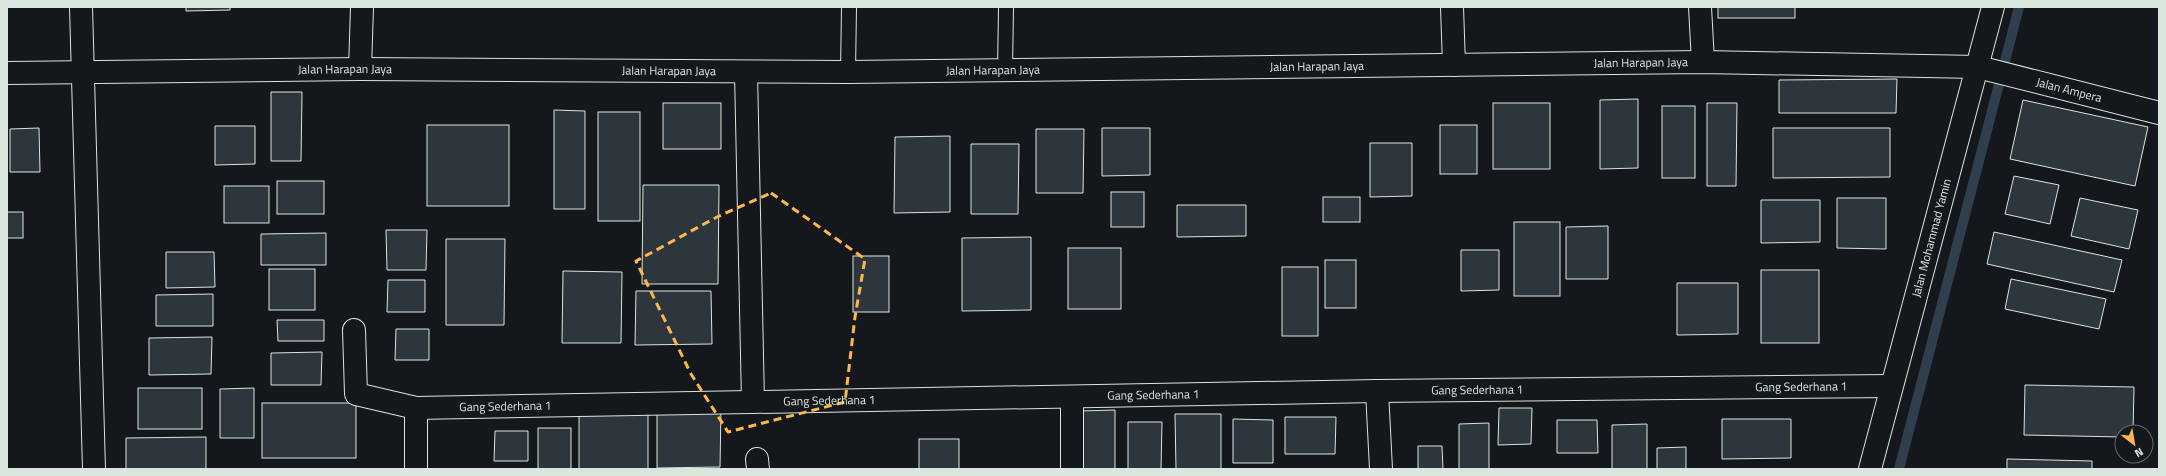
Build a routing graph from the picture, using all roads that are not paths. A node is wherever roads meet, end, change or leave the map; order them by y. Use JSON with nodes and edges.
{"nodes":[{"id":1,"x":81,"y":7,"type":"edge"},
{"id":2,"x":362,"y":7,"type":"edge"},
{"id":3,"x":849,"y":7,"type":"edge"},
{"id":4,"x":1006,"y":7,"type":"edge"},
{"id":5,"x":1452,"y":7,"type":"edge"},
{"id":6,"x":1700,"y":7,"type":"edge"},
{"id":7,"x":1992,"y":7,"type":"edge"},
{"id":8,"x":1703,"y":62,"type":"junction"},
{"id":9,"x":1454,"y":65,"type":"junction"},
{"id":10,"x":1978,"y":67,"type":"junction"},
{"id":11,"x":360,"y":70,"type":"junction"},
{"id":12,"x":1005,"y":70,"type":"junction"},
{"id":13,"x":83,"y":72,"type":"junction"},
{"id":14,"x":746,"y":72,"type":"junction"},
{"id":15,"x":848,"y":72,"type":"junction"},
{"id":16,"x":7,"y":73,"type":"edge"},
{"id":17,"x":2159,"y":113,"type":"edge"},
{"id":18,"x":354,"y":330,"type":"dead end"},
{"id":19,"x":1891,"y":386,"type":"junction"},
{"id":20,"x":1377,"y":392,"type":"junction"},
{"id":21,"x":1072,"y":397,"type":"junction"},
{"id":22,"x":753,"y":402,"type":"junction"},
{"id":23,"x":416,"y":408,"type":"junction"},
{"id":24,"x":94,"y":469,"type":"edge"},
{"id":25,"x":416,"y":469,"type":"edge"},
{"id":26,"x":1072,"y":469,"type":"edge"},
{"id":27,"x":1381,"y":469,"type":"edge"},
{"id":28,"x":1870,"y":469,"type":"edge"}],
"edges":[{"from":1,"to":13,"type":"street"},
{"from":2,"to":11,"type":"street"},
{"from":3,"to":15,"type":"lane"},
{"from":4,"to":12,"type":"lane"},
{"from":5,"to":9,"type":"street"},
{"from":6,"to":8,"type":"street"},
{"from":7,"to":10,"type":"street","name":"Jalan Mohammad Yamin"},
{"from":8,"to":9,"type":"street","name":"Jalan Harapan Jaya"},
{"from":8,"to":10,"type":"street","name":"Jalan Harapan Jaya"},
{"from":9,"to":12,"type":"street","name":"Jalan Harapan Jaya"},
{"from":10,"to":17,"type":"street","name":"Jalan Ampera"},
{"from":10,"to":19,"type":"street","name":"Jalan Mohammad Yamin"},
{"from":11,"to":13,"type":"street","name":"Jalan Harapan Jaya"},
{"from":11,"to":14,"type":"street","name":"Jalan Harapan Jaya"},
{"from":12,"to":15,"type":"street","name":"Jalan Harapan Jaya"},
{"from":13,"to":16,"type":"street","name":"Jalan Harapan Jaya"},
{"from":13,"to":24,"type":"street"},
{"from":14,"to":15,"type":"street","name":"Jalan Harapan Jaya"},
{"from":14,"to":22,"type":"street"},
{"from":18,"to":23,"type":"street","name":"Gang Sederhana 1"},
{"from":19,"to":20,"type":"street","name":"Gang Sederhana 1"},
{"from":19,"to":28,"type":"street","name":"Jalan Mohammad Yamin"},
{"from":20,"to":21,"type":"street","name":"Gang Sederhana 1"},
{"from":20,"to":27,"type":"street"},
{"from":21,"to":22,"type":"street","name":"Gang Sederhana 1"},
{"from":21,"to":26,"type":"street"},
{"from":22,"to":23,"type":"street","name":"Gang Sederhana 1"},
{"from":23,"to":25,"type":"street"}]}
